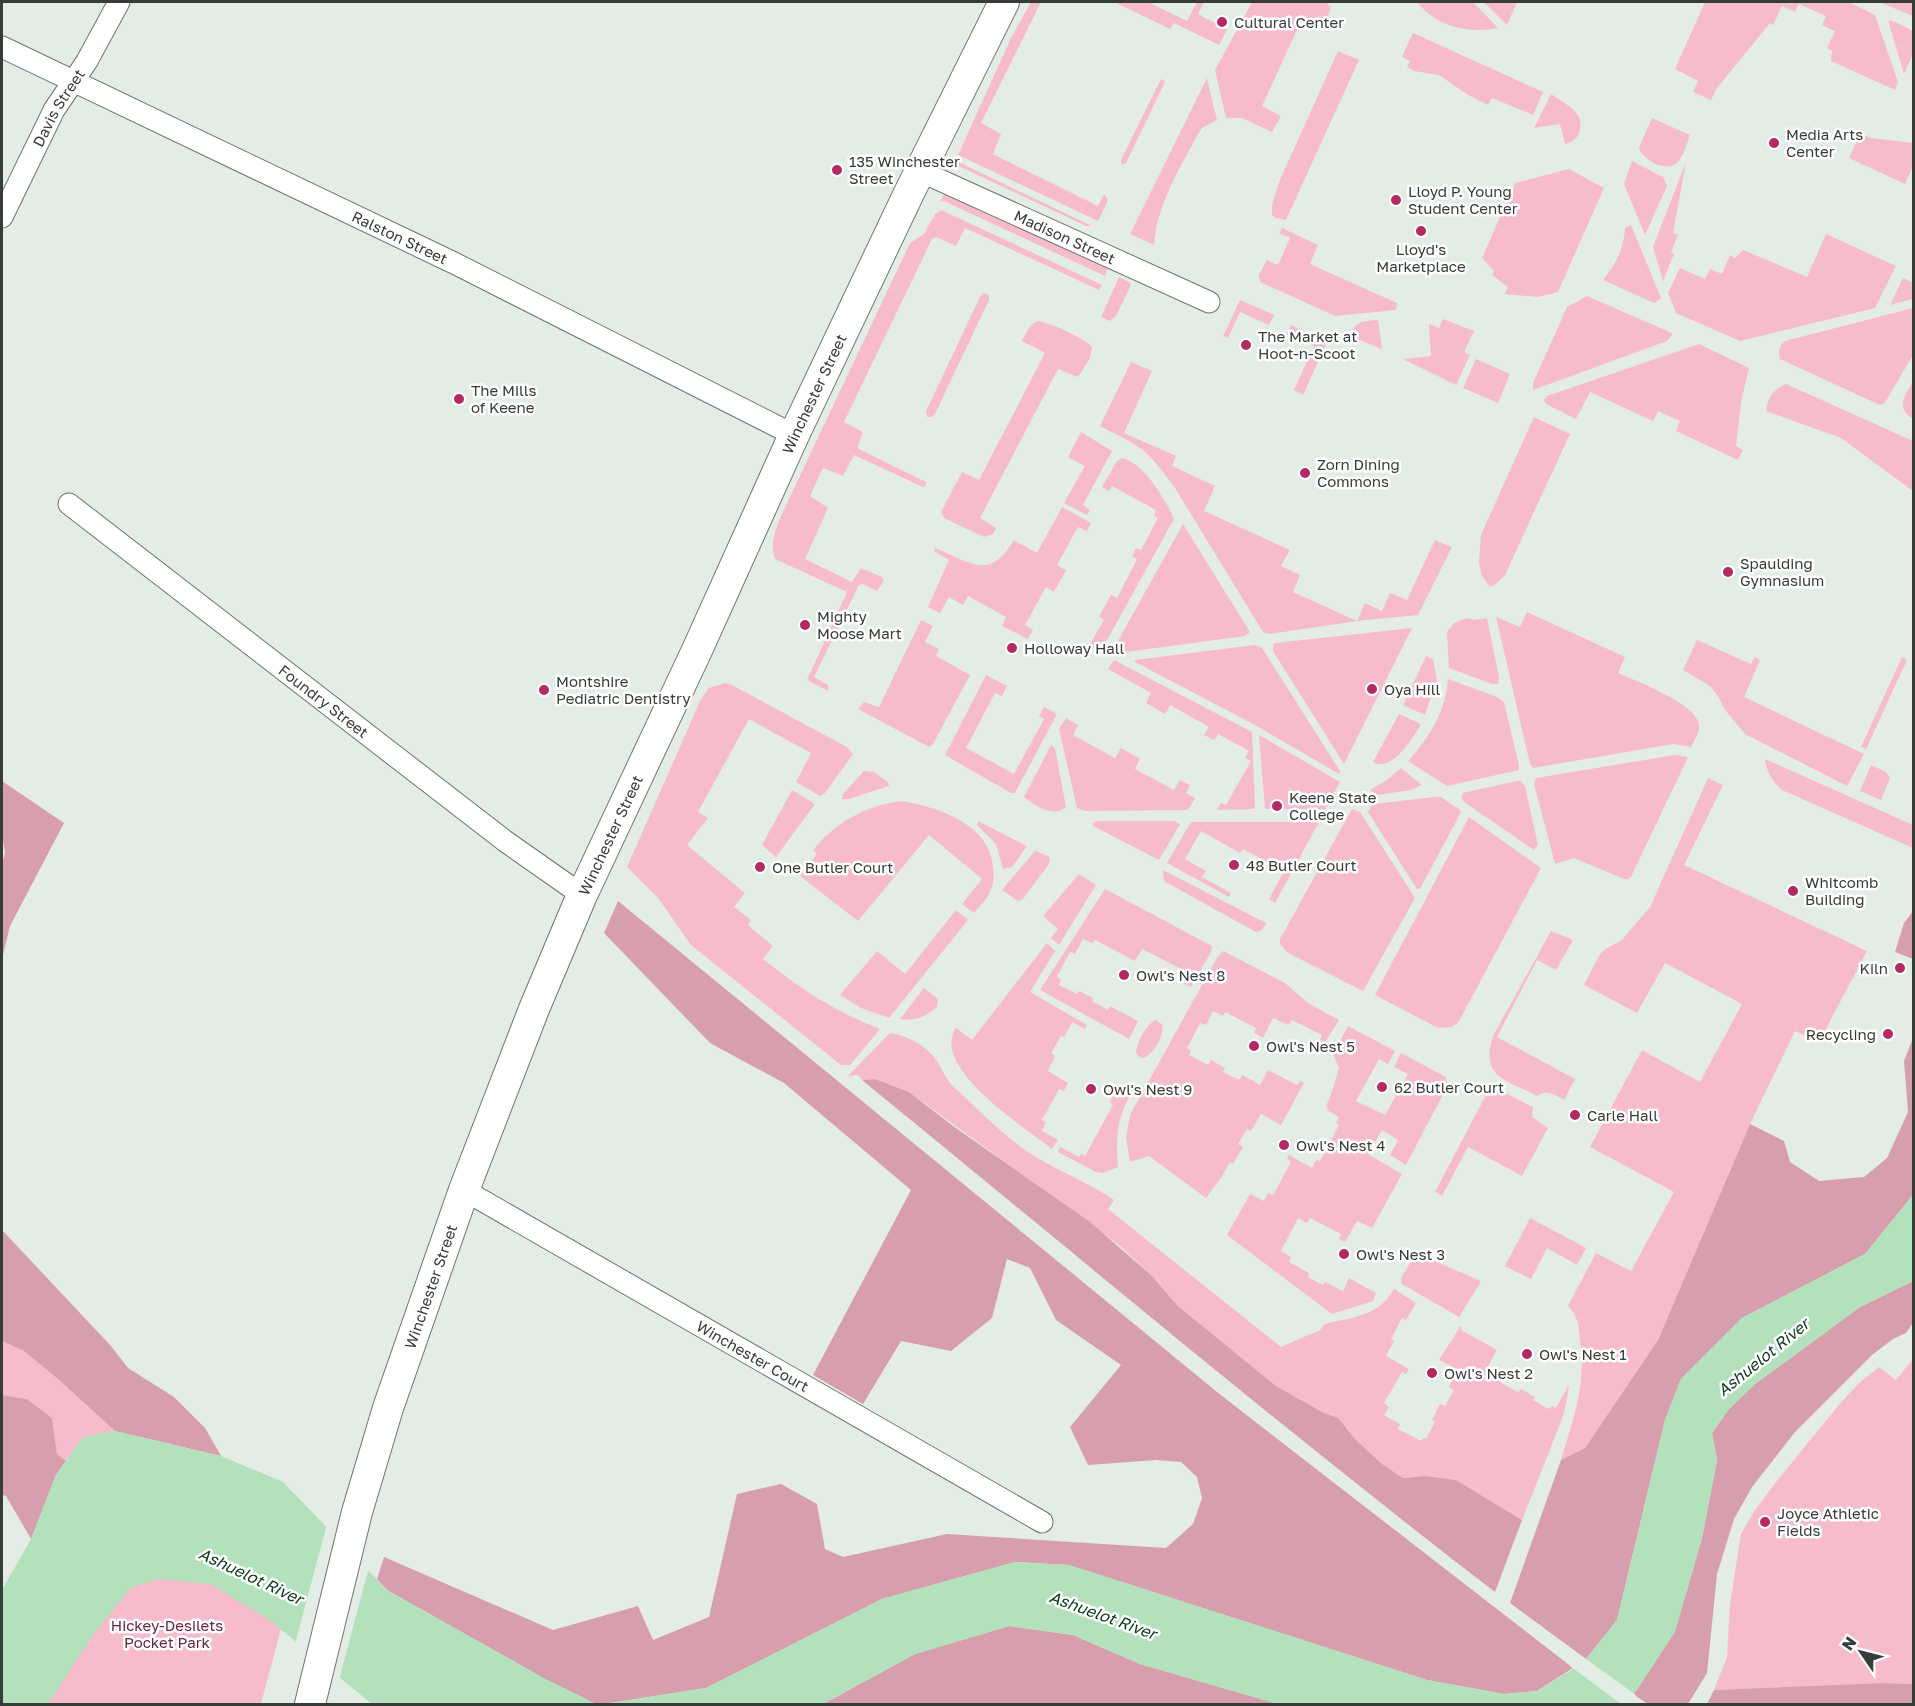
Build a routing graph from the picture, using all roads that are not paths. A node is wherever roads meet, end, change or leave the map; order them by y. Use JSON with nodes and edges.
{"nodes":[{"id":1,"x":119,"y":2,"type":"edge"},
{"id":2,"x":1004,"y":2,"type":"edge"},
{"id":3,"x":2,"y":46,"type":"edge"},
{"id":4,"x":73,"y":81,"type":"junction"},
{"id":5,"x":920,"y":171,"type":"junction"},
{"id":6,"x":2,"y":217,"type":"edge"},
{"id":7,"x":1209,"y":302,"type":"dead end"},
{"id":8,"x":794,"y":435,"type":"junction"},
{"id":9,"x":69,"y":504,"type":"dead end"},
{"id":10,"x":582,"y":895,"type":"junction"},
{"id":11,"x":464,"y":1190,"type":"junction"},
{"id":12,"x":1042,"y":1522,"type":"dead end"},
{"id":13,"x":310,"y":1700,"type":"edge"}],
"edges":[{"from":1,"to":4,"type":"street","name":"Davis Street"},
{"from":2,"to":5,"type":"street","name":"Winchester Street"},
{"from":3,"to":4,"type":"street","name":"Ralston Street"},
{"from":4,"to":6,"type":"street","name":"Davis Street"},
{"from":4,"to":8,"type":"street","name":"Ralston Street"},
{"from":5,"to":7,"type":"street","name":"Madison Street"},
{"from":5,"to":8,"type":"street","name":"Winchester Street"},
{"from":8,"to":10,"type":"street","name":"Winchester Street"},
{"from":9,"to":10,"type":"street","name":"Foundry Street"},
{"from":10,"to":11,"type":"street","name":"Winchester Street"},
{"from":11,"to":12,"type":"street","name":"Winchester Court"},
{"from":11,"to":13,"type":"street","name":"Winchester Street"}]}
